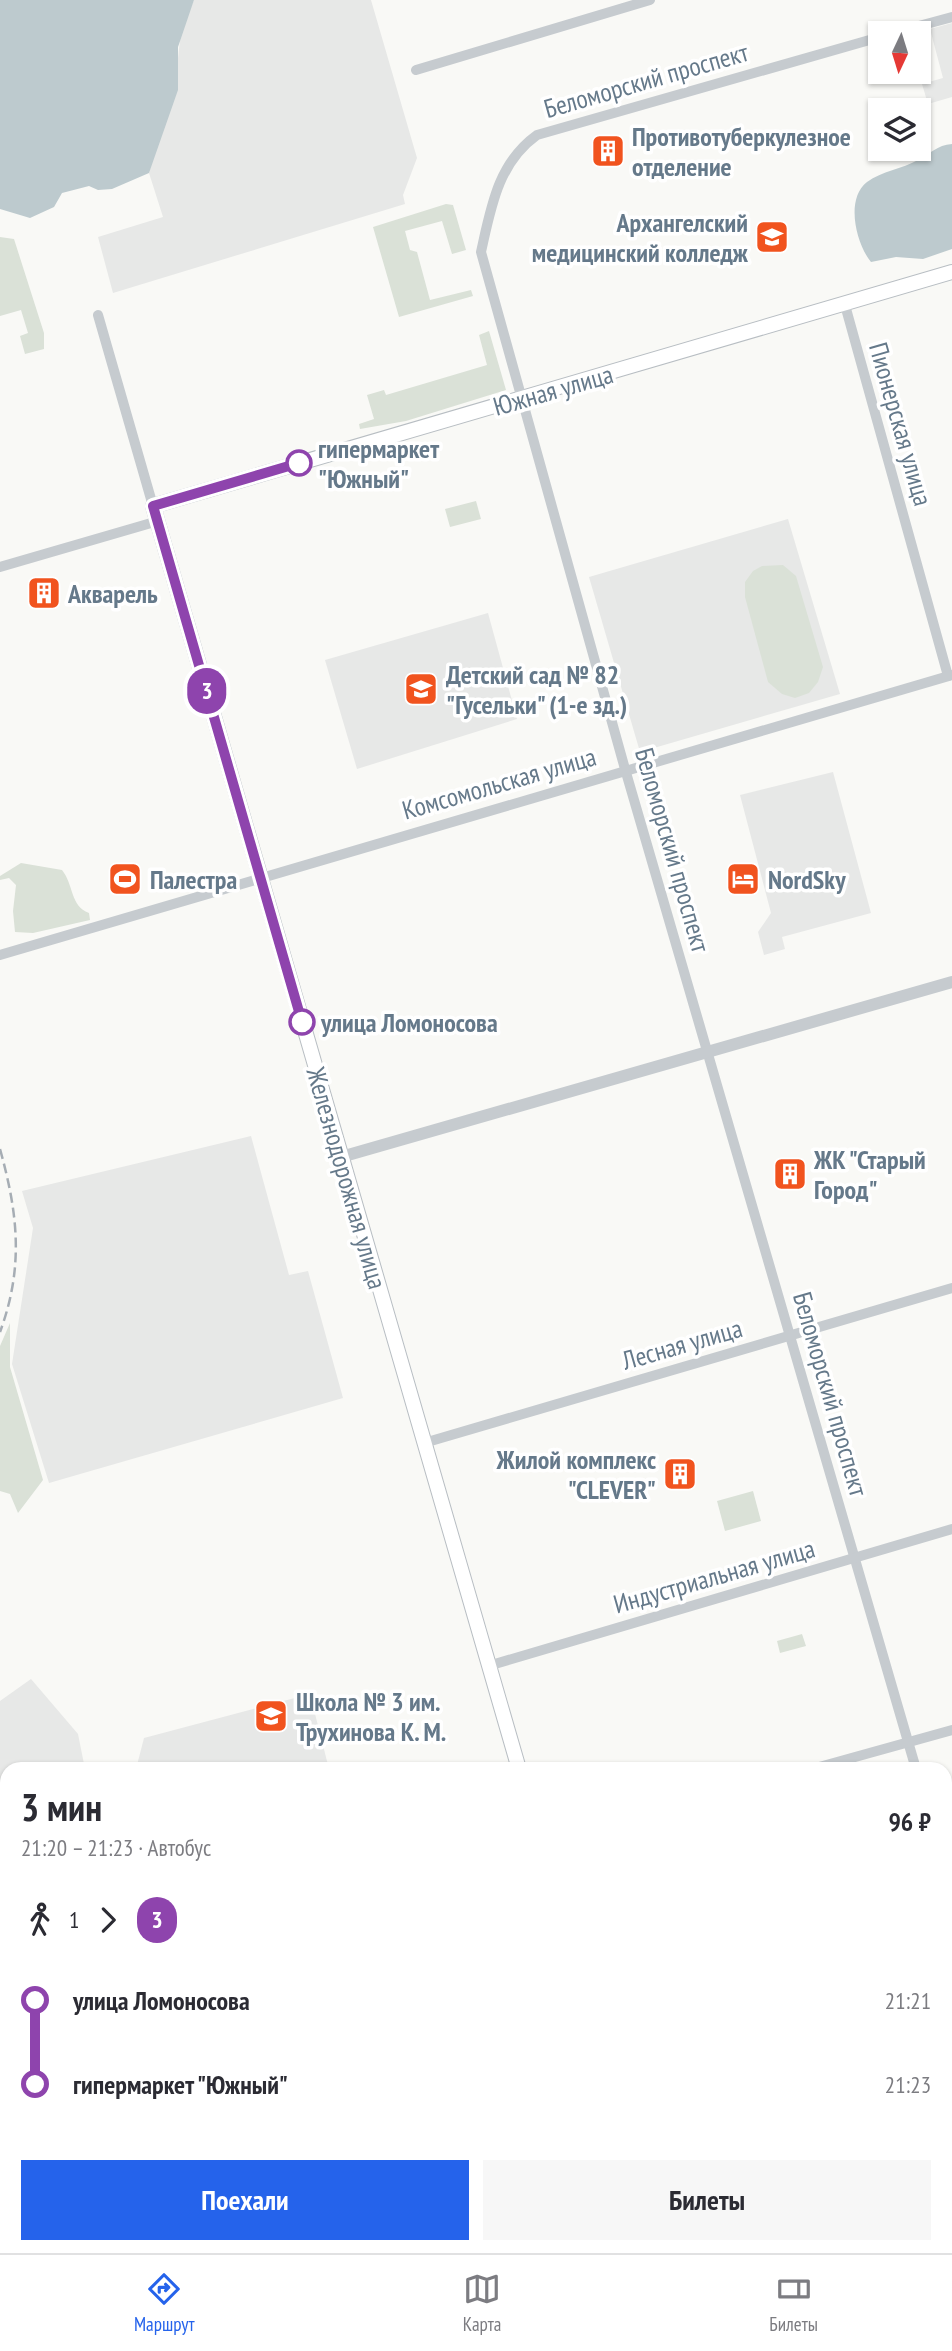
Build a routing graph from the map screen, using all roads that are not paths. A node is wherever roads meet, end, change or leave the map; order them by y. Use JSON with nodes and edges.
{"nodes":[{"id":1,"x":650,"y":0,"type":"edge"},
{"id":2,"x":952,"y":17,"type":"edge"},
{"id":3,"x":931,"y":23,"type":"edge"},
{"id":4,"x":868,"y":40,"type":"edge"},
{"id":5,"x":416,"y":70,"type":"dead end"},
{"id":6,"x":952,"y":272,"type":"edge"},
{"id":7,"x":845,"y":305,"type":"junction"},
{"id":8,"x":98,"y":315,"type":"dead end"},
{"id":9,"x":520,"y":400,"type":"junction"},
{"id":10,"x":153,"y":506,"type":"junction"},
{"id":11,"x":158,"y":521,"type":"junction"},
{"id":12,"x":0,"y":567,"type":"edge"},
{"id":13,"x":950,"y":675,"type":"edge"},
{"id":14,"x":625,"y":769,"type":"junction"},
{"id":15,"x":261,"y":878,"type":"junction"},
{"id":16,"x":0,"y":956,"type":"edge"},
{"id":17,"x":952,"y":982,"type":"edge"},
{"id":18,"x":707,"y":1053,"type":"junction"},
{"id":19,"x":341,"y":1157,"type":"junction"},
{"id":20,"x":952,"y":1288,"type":"edge"},
{"id":21,"x":789,"y":1336,"type":"junction"},
{"id":22,"x":424,"y":1443,"type":"junction"},
{"id":23,"x":952,"y":1529,"type":"edge"},
{"id":24,"x":854,"y":1558,"type":"junction"},
{"id":25,"x":488,"y":1666,"type":"junction"},
{"id":26,"x":952,"y":1730,"type":"edge"},
{"id":27,"x":908,"y":1742,"type":"junction"},
{"id":28,"x":517,"y":1762,"type":"edge"},
{"id":29,"x":837,"y":1762,"type":"edge"},
{"id":30,"x":914,"y":1762,"type":"edge"}],
"edges":[{"from":1,"to":5,"type":"street"},
{"from":2,"to":3,"type":"street"},
{"from":4,"to":9,"type":"street","name":"Беломорский проспект"},
{"from":6,"to":7,"type":"main road","name":"Южная улица"},
{"from":7,"to":9,"type":"main road","name":"Южная улица"},
{"from":7,"to":13,"type":"street","name":"Пионерская улица"},
{"from":8,"to":10,"type":"street"},
{"from":9,"to":10,"type":"main road","name":"Южная улица"},
{"from":9,"to":14,"type":"street","name":"Беломорский проспект"},
{"from":10,"to":11,"type":"main road","name":"Железнодорожная улица"},
{"from":11,"to":12,"type":"street"},
{"from":11,"to":15,"type":"main road","name":"Железнодорожная улица"},
{"from":13,"to":14,"type":"street","name":"Комсомольская улица"},
{"from":14,"to":15,"type":"street","name":"Комсомольская улица"},
{"from":14,"to":18,"type":"street","name":"Беломорский проспект"},
{"from":15,"to":16,"type":"street","name":"Комсомольская улица"},
{"from":15,"to":19,"type":"main road","name":"Железнодорожная улица"},
{"from":17,"to":18,"type":"street"},
{"from":18,"to":19,"type":"street"},
{"from":18,"to":21,"type":"street","name":"Беломорский проспект"},
{"from":19,"to":22,"type":"main road","name":"Железнодорожная улица"},
{"from":20,"to":21,"type":"street","name":"Лесная улица"},
{"from":21,"to":22,"type":"street","name":"Лесная улица"},
{"from":21,"to":24,"type":"street","name":"Беломорский проспект"},
{"from":22,"to":25,"type":"main road","name":"Железнодорожная улица"},
{"from":23,"to":24,"type":"street","name":"Индустриальная улица"},
{"from":24,"to":25,"type":"street","name":"Индустриальная улица"},
{"from":24,"to":27,"type":"street","name":"Беломорский проспект"},
{"from":25,"to":28,"type":"main road","name":"Железнодорожная улица"},
{"from":26,"to":27,"type":"street"},
{"from":27,"to":29,"type":"street"},
{"from":27,"to":30,"type":"street","name":"Беломорский проспект"}]}
